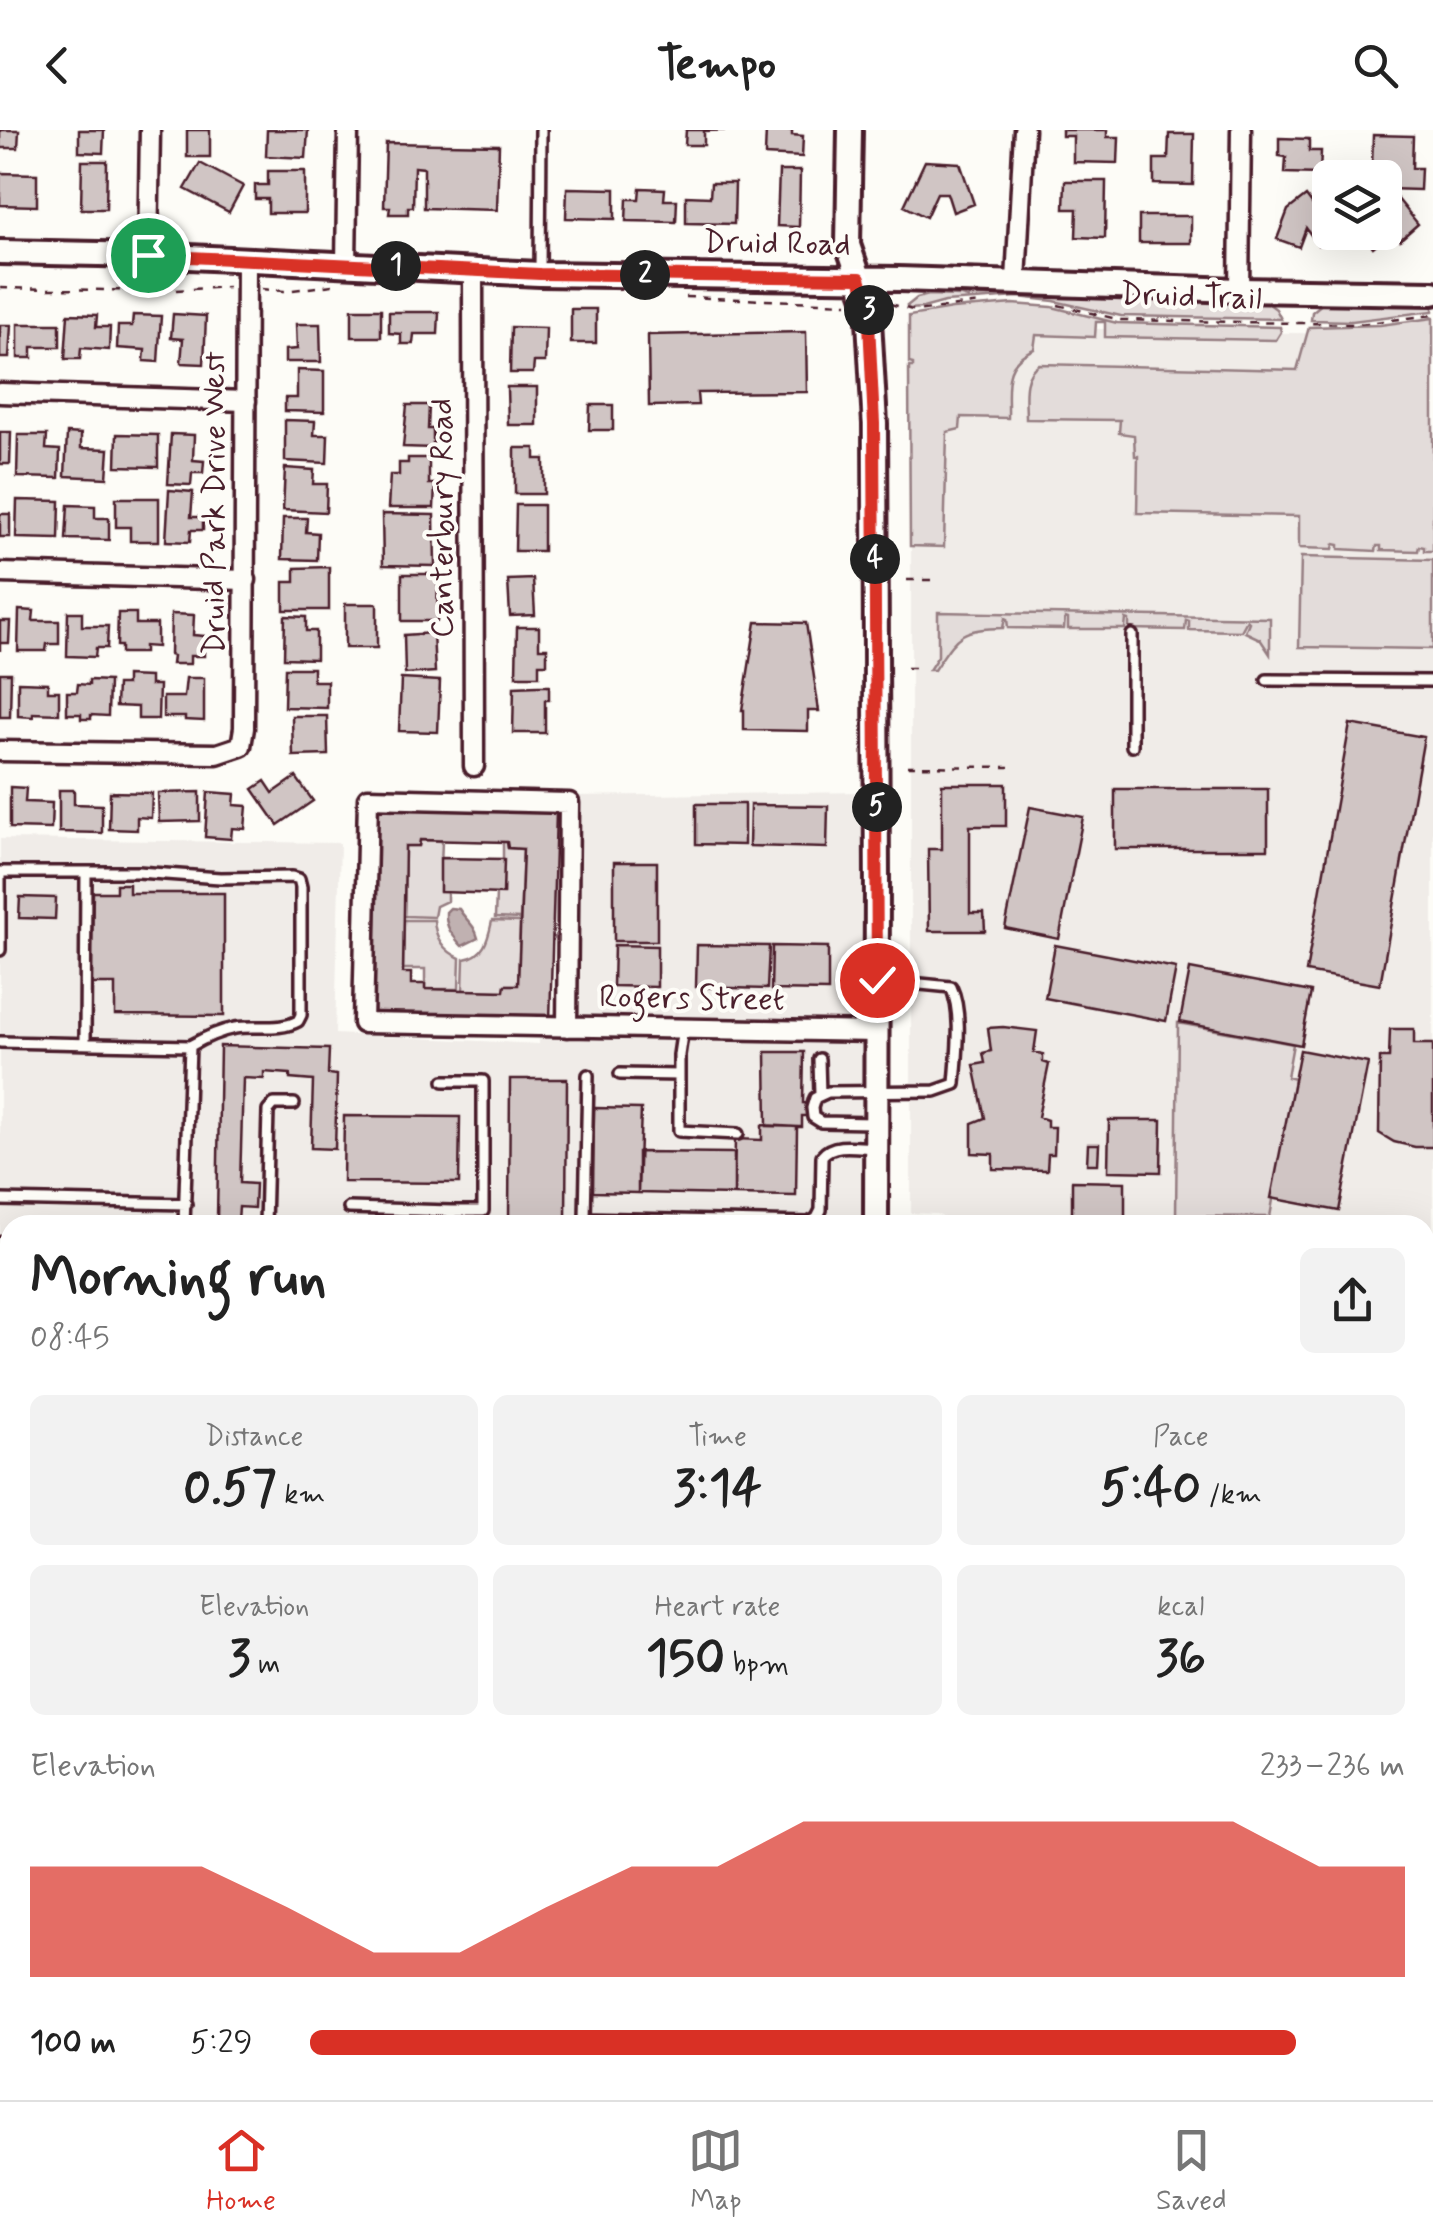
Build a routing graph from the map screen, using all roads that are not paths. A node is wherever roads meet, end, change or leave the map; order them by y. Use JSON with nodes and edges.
{"nodes":[{"id":1,"x":150,"y":130,"type":"edge"},
{"id":2,"x":348,"y":130,"type":"edge"},
{"id":3,"x":541,"y":130,"type":"edge"},
{"id":4,"x":850,"y":130,"type":"edge"},
{"id":5,"x":1024,"y":130,"type":"edge"},
{"id":6,"x":1241,"y":130,"type":"edge"},
{"id":7,"x":0,"y":252,"type":"edge"},
{"id":8,"x":148,"y":255,"type":"junction"},
{"id":9,"x":246,"y":260,"type":"junction"},
{"id":10,"x":473,"y":270,"type":"junction"},
{"id":11,"x":340,"y":274,"type":"junction"},
{"id":12,"x":540,"y":274,"type":"junction"},
{"id":13,"x":860,"y":278,"type":"junction"},
{"id":14,"x":1016,"y":281,"type":"junction"},
{"id":15,"x":1239,"y":290,"type":"junction"},
{"id":16,"x":1433,"y":293,"type":"edge"},
{"id":17,"x":0,"y":394,"type":"edge"},
{"id":18,"x":246,"y":400,"type":"junction"},
{"id":19,"x":0,"y":573,"type":"edge"},
{"id":20,"x":246,"y":580,"type":"junction"},
{"id":21,"x":1132,"y":635,"type":"dead end"},
{"id":22,"x":1267,"y":680,"type":"dead end"},
{"id":23,"x":1433,"y":680,"type":"edge"},
{"id":24,"x":1132,"y":746,"type":"dead end"},
{"id":25,"x":0,"y":751,"type":"edge"},
{"id":26,"x":474,"y":766,"type":"dead end"},
{"id":27,"x":1,"y":872,"type":"edge"},
{"id":28,"x":86,"y":873,"type":"junction"},
{"id":29,"x":0,"y":950,"type":"edge"},
{"id":30,"x":877,"y":980,"type":"junction"},
{"id":31,"x":567,"y":1026,"type":"junction"},
{"id":32,"x":683,"y":1028,"type":"junction"},
{"id":33,"x":877,"y":1032,"type":"junction"},
{"id":34,"x":0,"y":1042,"type":"edge"},
{"id":35,"x":85,"y":1043,"type":"junction"},
{"id":36,"x":190,"y":1046,"type":"junction"},
{"id":37,"x":820,"y":1058,"type":"dead end"},
{"id":38,"x":620,"y":1074,"type":"dead end"},
{"id":39,"x":679,"y":1075,"type":"junction"},
{"id":40,"x":588,"y":1076,"type":"dead end"},
{"id":41,"x":444,"y":1081,"type":"dead end"},
{"id":42,"x":876,"y":1092,"type":"junction"},
{"id":43,"x":820,"y":1095,"type":"junction"},
{"id":44,"x":294,"y":1104,"type":"dead end"},
{"id":45,"x":876,"y":1123,"type":"junction"},
{"id":46,"x":738,"y":1134,"type":"dead end"},
{"id":47,"x":875,"y":1148,"type":"junction"},
{"id":48,"x":0,"y":1200,"type":"edge"},
{"id":49,"x":186,"y":1204,"type":"junction"},
{"id":50,"x":348,"y":1208,"type":"dead end"},
{"id":51,"x":451,"y":1210,"type":"junction"},
{"id":52,"x":185,"y":1215,"type":"edge"},
{"id":53,"x":265,"y":1215,"type":"edge"},
{"id":54,"x":451,"y":1215,"type":"edge"},
{"id":55,"x":585,"y":1215,"type":"edge"},
{"id":56,"x":818,"y":1215,"type":"edge"},
{"id":57,"x":876,"y":1215,"type":"edge"}],
"edges":[{"from":1,"to":8,"type":"street"},
{"from":2,"to":11,"type":"street"},
{"from":3,"to":12,"type":"lane"},
{"from":4,"to":13,"type":"street"},
{"from":5,"to":14,"type":"street"},
{"from":6,"to":15,"type":"street"},
{"from":7,"to":8,"type":"street","name":"Druid Road"},
{"from":8,"to":9,"type":"street","name":"Druid Road"},
{"from":9,"to":11,"type":"street","name":"Druid Road"},
{"from":9,"to":18,"type":"street","name":"Druid Park Drive West"},
{"from":10,"to":11,"type":"street","name":"Druid Road"},
{"from":10,"to":12,"type":"street","name":"Druid Road"},
{"from":10,"to":26,"type":"street","name":"Canterbury Road"},
{"from":12,"to":13,"type":"street","name":"Druid Road"},
{"from":13,"to":14,"type":"street","name":"Druid Road"},
{"from":13,"to":30,"type":"street"},
{"from":14,"to":15,"type":"street","name":"Druid Road"},
{"from":15,"to":16,"type":"street","name":"Druid Road"},
{"from":17,"to":18,"type":"street"},
{"from":18,"to":20,"type":"street","name":"Druid Park Drive West"},
{"from":19,"to":20,"type":"street"},
{"from":20,"to":25,"type":"street","name":"Druid Park Drive West"},
{"from":21,"to":24,"type":"lane"},
{"from":22,"to":23,"type":"lane"},
{"from":27,"to":28,"type":"lane"},
{"from":27,"to":29,"type":"lane"},
{"from":28,"to":35,"type":"lane"},
{"from":28,"to":36,"type":"lane"},
{"from":30,"to":33,"type":"street"},
{"from":30,"to":42,"type":"lane"},
{"from":31,"to":31,"type":"street","name":"Rogers Street"},
{"from":31,"to":32,"type":"street","name":"Rogers Street"},
{"from":32,"to":33,"type":"street","name":"Rogers Street"},
{"from":32,"to":39,"type":"lane"},
{"from":33,"to":42,"type":"street"},
{"from":34,"to":35,"type":"lane"},
{"from":35,"to":36,"type":"lane"},
{"from":36,"to":49,"type":"lane"},
{"from":37,"to":43,"type":"lane"},
{"from":38,"to":39,"type":"lane"},
{"from":39,"to":46,"type":"lane"},
{"from":40,"to":55,"type":"lane"},
{"from":41,"to":51,"type":"lane"},
{"from":42,"to":43,"type":"lane"},
{"from":42,"to":45,"type":"street"},
{"from":43,"to":45,"type":"lane"},
{"from":44,"to":53,"type":"lane"},
{"from":45,"to":47,"type":"street"},
{"from":47,"to":56,"type":"lane"},
{"from":47,"to":57,"type":"street"},
{"from":48,"to":49,"type":"lane"},
{"from":49,"to":52,"type":"lane"},
{"from":50,"to":51,"type":"lane"},
{"from":51,"to":54,"type":"lane"}]}
